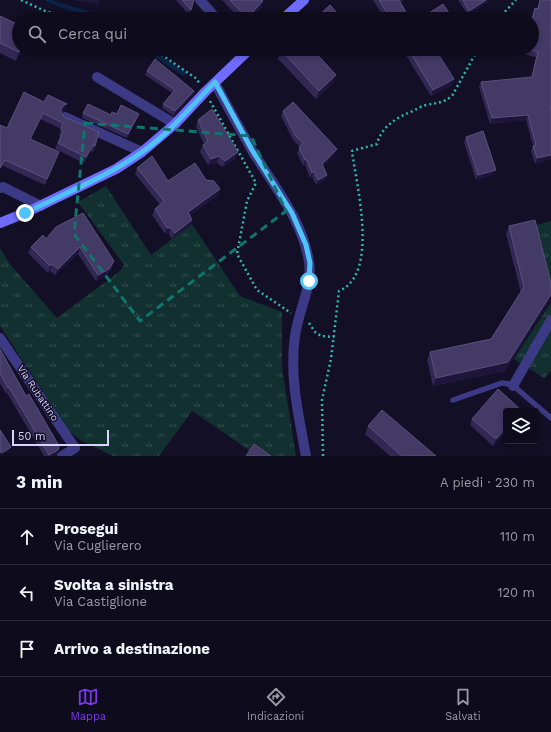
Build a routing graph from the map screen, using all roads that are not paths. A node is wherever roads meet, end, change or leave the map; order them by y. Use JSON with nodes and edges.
{"nodes":[{"id":1,"x":200,"y":0,"type":"edge"},
{"id":2,"x":304,"y":0,"type":"edge"},
{"id":3,"x":211,"y":12,"type":"edge"},
{"id":4,"x":291,"y":12,"type":"edge"},
{"id":5,"x":241,"y":56,"type":"edge"},
{"id":6,"x":97,"y":77,"type":"dead end"},
{"id":7,"x":215,"y":82,"type":"junction"},
{"id":8,"x":65,"y":117,"type":"edge"},
{"id":9,"x":175,"y":124,"type":"junction"},
{"id":10,"x":142,"y":152,"type":"junction"},
{"id":11,"x":0,"y":188,"type":"edge"},
{"id":12,"x":40,"y":206,"type":"junction"},
{"id":13,"x":0,"y":222,"type":"edge"},
{"id":14,"x":551,"y":320,"type":"edge"},
{"id":15,"x":0,"y":338,"type":"edge"},
{"id":16,"x":513,"y":386,"type":"junction"},
{"id":17,"x":453,"y":400,"type":"dead end"},
{"id":18,"x":551,"y":418,"type":"edge"},
{"id":19,"x":78,"y":452,"type":"edge"},
{"id":20,"x":62,"y":456,"type":"edge"},
{"id":21,"x":306,"y":456,"type":"edge"}],
"edges":[{"from":1,"to":3,"type":"street"},
{"from":2,"to":4,"type":"main road"},
{"from":5,"to":7,"type":"main road"},
{"from":6,"to":9,"type":"street"},
{"from":7,"to":9,"type":"main road"},
{"from":7,"to":21,"type":"street"},
{"from":8,"to":10,"type":"street"},
{"from":9,"to":10,"type":"main road"},
{"from":10,"to":12,"type":"main road"},
{"from":11,"to":12,"type":"street"},
{"from":12,"to":13,"type":"main road"},
{"from":14,"to":16,"type":"street"},
{"from":15,"to":19,"type":"street","name":"Via Rubattino"},
{"from":16,"to":17,"type":"lane"},
{"from":16,"to":18,"type":"lane"},
{"from":19,"to":20,"type":"street","name":"Via Rubattino"}]}
